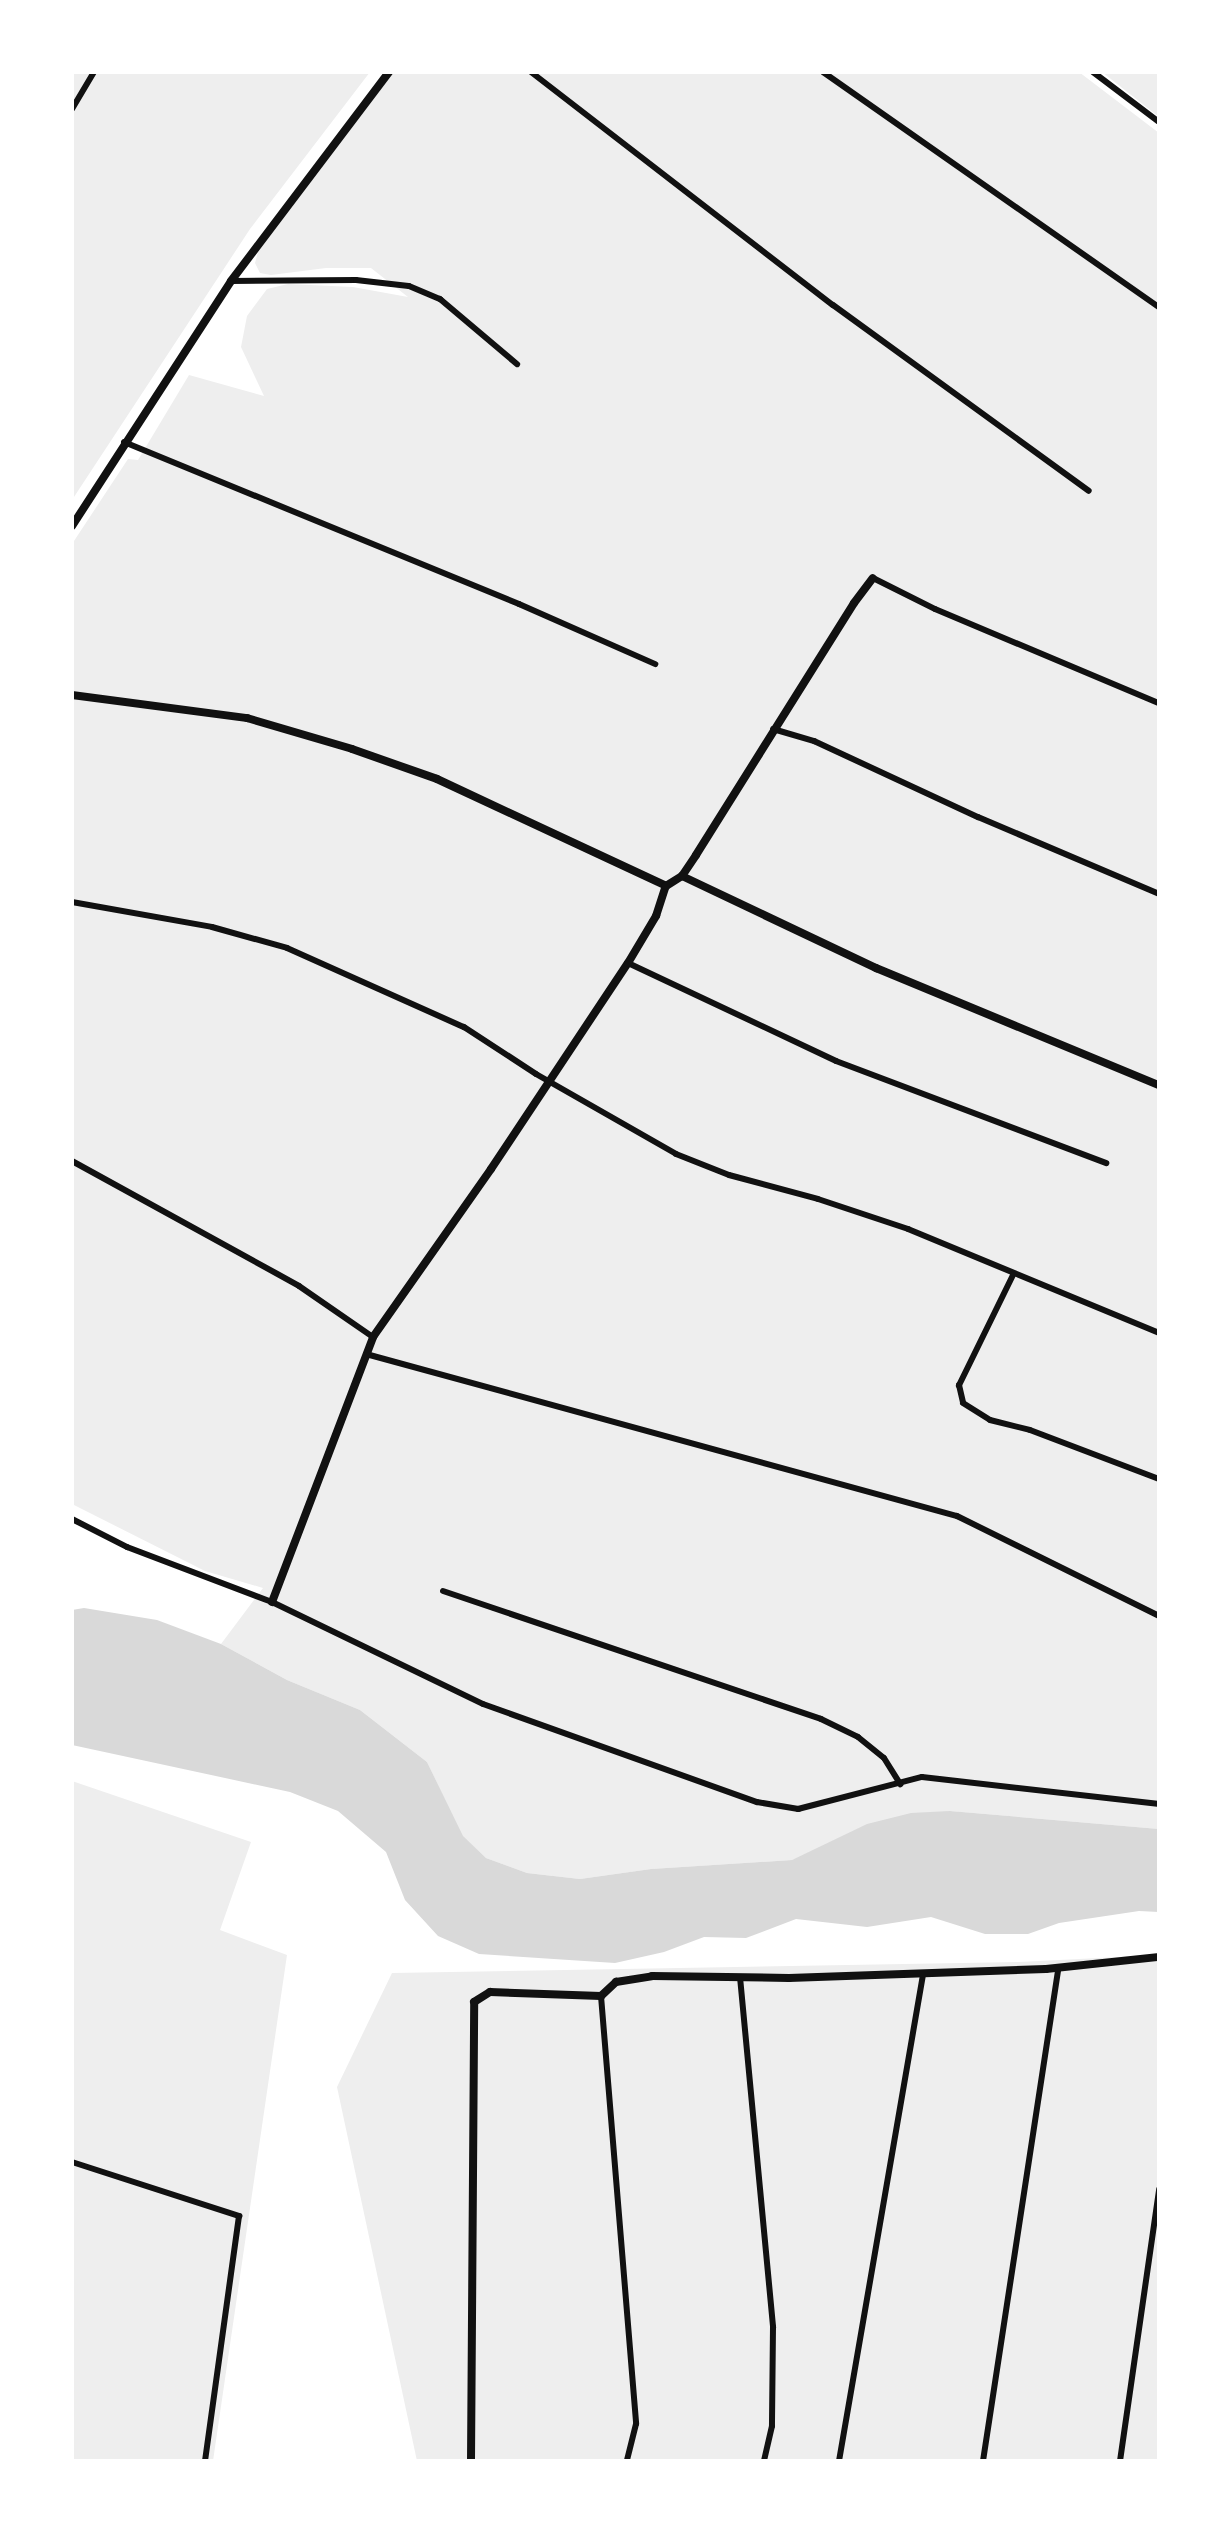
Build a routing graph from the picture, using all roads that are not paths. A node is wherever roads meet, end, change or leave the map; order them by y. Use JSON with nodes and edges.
{"nodes":[{"id":1,"x":94,"y":72,"type":"edge"},
{"id":2,"x":389,"y":72,"type":"edge"},
{"id":3,"x":531,"y":72,"type":"edge"},
{"id":4,"x":823,"y":72,"type":"edge"},
{"id":5,"x":1093,"y":72,"type":"edge"},
{"id":6,"x":72,"y":109,"type":"edge"},
{"id":7,"x":1159,"y":122,"type":"edge"},
{"id":8,"x":231,"y":281,"type":"junction"},
{"id":9,"x":1159,"y":307,"type":"edge"},
{"id":10,"x":517,"y":364,"type":"dead end"},
{"id":11,"x":124,"y":442,"type":"junction"},
{"id":12,"x":1089,"y":491,"type":"dead end"},
{"id":13,"x":72,"y":526,"type":"edge"},
{"id":14,"x":873,"y":578,"type":"joint"},
{"id":15,"x":655,"y":664,"type":"dead end"},
{"id":16,"x":72,"y":695,"type":"edge"},
{"id":17,"x":1159,"y":703,"type":"edge"},
{"id":18,"x":773,"y":729,"type":"junction"},
{"id":19,"x":682,"y":876,"type":"junction"},
{"id":20,"x":666,"y":886,"type":"junction"},
{"id":21,"x":1159,"y":894,"type":"edge"},
{"id":22,"x":72,"y":902,"type":"edge"},
{"id":23,"x":628,"y":963,"type":"junction"},
{"id":24,"x":549,"y":1080,"type":"junction"},
{"id":25,"x":1159,"y":1085,"type":"edge"},
{"id":26,"x":72,"y":1161,"type":"edge"},
{"id":27,"x":1106,"y":1163,"type":"dead end"},
{"id":28,"x":1013,"y":1275,"type":"junction"},
{"id":29,"x":1159,"y":1333,"type":"edge"},
{"id":30,"x":373,"y":1337,"type":"junction"},
{"id":31,"x":366,"y":1354,"type":"junction"},
{"id":32,"x":1159,"y":1479,"type":"edge"},
{"id":33,"x":72,"y":1519,"type":"edge"},
{"id":34,"x":443,"y":1591,"type":"dead end"},
{"id":35,"x":272,"y":1602,"type":"junction"},
{"id":36,"x":1159,"y":1616,"type":"edge"},
{"id":37,"x":900,"y":1784,"type":"junction"},
{"id":38,"x":1159,"y":1804,"type":"edge"},
{"id":39,"x":1159,"y":1957,"type":"edge"},
{"id":40,"x":1058,"y":1968,"type":"junction"},
{"id":41,"x":923,"y":1973,"type":"junction"},
{"id":42,"x":740,"y":1977,"type":"junction"},
{"id":43,"x":601,"y":1996,"type":"junction"},
{"id":44,"x":72,"y":2162,"type":"edge"},
{"id":45,"x":1159,"y":2189,"type":"edge"},
{"id":46,"x":205,"y":2461,"type":"edge"},
{"id":47,"x":471,"y":2461,"type":"edge"},
{"id":48,"x":627,"y":2461,"type":"edge"},
{"id":49,"x":764,"y":2461,"type":"edge"},
{"id":50,"x":839,"y":2461,"type":"edge"},
{"id":51,"x":983,"y":2461,"type":"edge"},
{"id":52,"x":1120,"y":2461,"type":"edge"}],
"edges":[{"from":1,"to":6,"type":"lane"},
{"from":2,"to":8,"type":"street"},
{"from":3,"to":12,"type":"lane"},
{"from":4,"to":9,"type":"lane"},
{"from":5,"to":7,"type":"lane"},
{"from":8,"to":10,"type":"lane"},
{"from":8,"to":11,"type":"street"},
{"from":11,"to":13,"type":"street"},
{"from":11,"to":15,"type":"lane"},
{"from":14,"to":17,"type":"lane"},
{"from":14,"to":18,"type":"street"},
{"from":16,"to":20,"type":"street"},
{"from":18,"to":19,"type":"street"},
{"from":18,"to":21,"type":"lane"},
{"from":19,"to":20,"type":"street"},
{"from":19,"to":25,"type":"street"},
{"from":20,"to":23,"type":"street"},
{"from":22,"to":24,"type":"lane"},
{"from":23,"to":24,"type":"street"},
{"from":23,"to":27,"type":"lane"},
{"from":24,"to":28,"type":"lane"},
{"from":24,"to":30,"type":"street"},
{"from":26,"to":30,"type":"lane"},
{"from":28,"to":29,"type":"lane"},
{"from":28,"to":32,"type":"lane"},
{"from":30,"to":31,"type":"street"},
{"from":31,"to":35,"type":"street"},
{"from":31,"to":36,"type":"lane"},
{"from":33,"to":35,"type":"lane"},
{"from":34,"to":37,"type":"lane"},
{"from":35,"to":37,"type":"lane"},
{"from":37,"to":38,"type":"lane"},
{"from":39,"to":40,"type":"street"},
{"from":40,"to":41,"type":"street"},
{"from":40,"to":51,"type":"lane"},
{"from":41,"to":42,"type":"street"},
{"from":41,"to":50,"type":"lane"},
{"from":42,"to":43,"type":"street"},
{"from":42,"to":49,"type":"lane"},
{"from":43,"to":47,"type":"street"},
{"from":43,"to":48,"type":"lane"},
{"from":44,"to":46,"type":"lane"},
{"from":45,"to":52,"type":"lane"}]}
